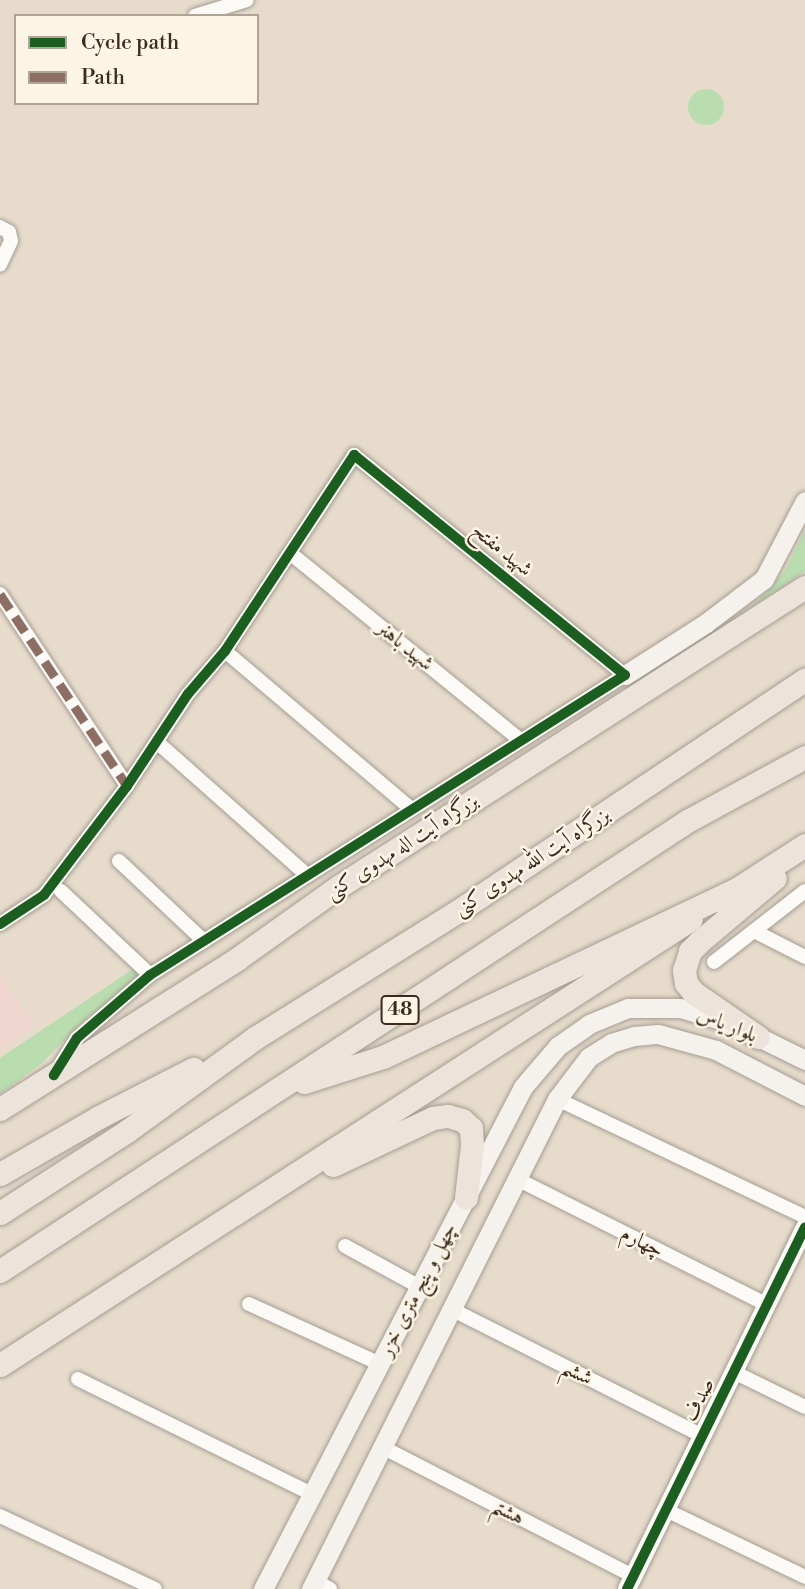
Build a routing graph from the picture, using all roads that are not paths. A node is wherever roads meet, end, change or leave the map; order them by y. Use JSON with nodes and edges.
{"nodes":[{"id":1,"x":247,"y":0,"type":"edge"},
{"id":2,"x":202,"y":14,"type":"edge"},
{"id":3,"x":0,"y":227,"type":"edge"},
{"id":4,"x":0,"y":265,"type":"edge"},
{"id":5,"x":805,"y":501,"type":"edge"},
{"id":6,"x":290,"y":553,"type":"junction"},
{"id":7,"x":805,"y":587,"type":"edge"},
{"id":8,"x":0,"y":594,"type":"edge"},
{"id":9,"x":728,"y":637,"type":"junction"},
{"id":10,"x":673,"y":645,"type":"junction"},
{"id":11,"x":225,"y":650,"type":"junction"},
{"id":12,"x":625,"y":675,"type":"junction"},
{"id":13,"x":805,"y":680,"type":"edge"},
{"id":14,"x":652,"y":686,"type":"junction"},
{"id":15,"x":519,"y":739,"type":"junction"},
{"id":16,"x":157,"y":742,"type":"dead end"},
{"id":17,"x":805,"y":757,"type":"edge"},
{"id":18,"x":127,"y":786,"type":"junction"},
{"id":19,"x":411,"y":809,"type":"junction"},
{"id":20,"x":805,"y":847,"type":"edge"},
{"id":21,"x":119,"y":861,"type":"dead end"},
{"id":22,"x":307,"y":875,"type":"junction"},
{"id":23,"x":737,"y":889,"type":"junction"},
{"id":24,"x":61,"y":891,"type":"dead end"},
{"id":25,"x":805,"y":891,"type":"edge"},
{"id":26,"x":0,"y":925,"type":"edge"},
{"id":27,"x":754,"y":932,"type":"junction"},
{"id":28,"x":204,"y":941,"type":"junction"},
{"id":29,"x":805,"y":957,"type":"edge"},
{"id":30,"x":713,"y":962,"type":"dead end"},
{"id":31,"x":150,"y":975,"type":"junction"},
{"id":32,"x":603,"y":1016,"type":"joint"},
{"id":33,"x":728,"y":1021,"type":"junction"},
{"id":34,"x":758,"y":1037,"type":"junction"},
{"id":35,"x":255,"y":1038,"type":"junction"},
{"id":36,"x":611,"y":1043,"type":"joint"},
{"id":37,"x":716,"y":1050,"type":"junction"},
{"id":38,"x":805,"y":1060,"type":"edge"},
{"id":39,"x":54,"y":1075,"type":"junction"},
{"id":40,"x":274,"y":1092,"type":"junction"},
{"id":41,"x":805,"y":1096,"type":"edge"},
{"id":42,"x":557,"y":1099,"type":"junction"},
{"id":43,"x":0,"y":1110,"type":"edge"},
{"id":44,"x":0,"y":1174,"type":"edge"},
{"id":45,"x":517,"y":1179,"type":"junction"},
{"id":46,"x":466,"y":1198,"type":"junction"},
{"id":47,"x":239,"y":1210,"type":"junction"},
{"id":48,"x":0,"y":1213,"type":"edge"},
{"id":49,"x":805,"y":1217,"type":"edge"},
{"id":50,"x":803,"y":1234,"type":"edge"},
{"id":51,"x":345,"y":1246,"type":"dead end"},
{"id":52,"x":0,"y":1271,"type":"edge"},
{"id":53,"x":420,"y":1286,"type":"junction"},
{"id":54,"x":249,"y":1304,"type":"dead end"},
{"id":55,"x":766,"y":1305,"type":"junction"},
{"id":56,"x":451,"y":1309,"type":"junction"},
{"id":57,"x":380,"y":1364,"type":"junction"},
{"id":58,"x":0,"y":1365,"type":"edge"},
{"id":59,"x":734,"y":1372,"type":"junction"},
{"id":60,"x":78,"y":1379,"type":"dead end"},
{"id":61,"x":805,"y":1407,"type":"edge"},
{"id":62,"x":702,"y":1436,"type":"junction"},
{"id":63,"x":382,"y":1447,"type":"junction"},
{"id":64,"x":312,"y":1494,"type":"junction"},
{"id":65,"x":666,"y":1510,"type":"junction"},
{"id":66,"x":0,"y":1516,"type":"edge"},
{"id":67,"x":805,"y":1577,"type":"edge"},
{"id":68,"x":630,"y":1583,"type":"edge"},
{"id":69,"x":319,"y":1586,"type":"edge"},
{"id":70,"x":155,"y":1589,"type":"edge"},
{"id":71,"x":263,"y":1589,"type":"edge"}],
"edges":[{"from":1,"to":2,"type":"street"},
{"from":3,"to":4,"type":"street"},
{"from":5,"to":10,"type":"main road"},
{"from":6,"to":11,"type":"street"},
{"from":6,"to":12,"type":"street","name":"شهید مفتح"},
{"from":6,"to":15,"type":"street","name":"شهید باهنر"},
{"from":7,"to":9,"type":"main road","name":"بزرگراه آیت اله مهدوی کنی"},
{"from":8,"to":18,"type":"street"},
{"from":9,"to":10,"type":"main road"},
{"from":9,"to":14,"type":"main road","name":"بزرگراه آیت اله مهدوی کنی"},
{"from":10,"to":12,"type":"main road"},
{"from":10,"to":14,"type":"main road"},
{"from":11,"to":18,"type":"street"},
{"from":11,"to":19,"type":"street"},
{"from":12,"to":15,"type":"street"},
{"from":13,"to":35,"type":"main road","name":"بزرگراه آیت الله مهدوی کنی","number":"48"},
{"from":14,"to":39,"type":"main road","name":"بزرگراه آیت اله مهدوی کنی"},
{"from":15,"to":19,"type":"street"},
{"from":16,"to":22,"type":"street"},
{"from":17,"to":40,"type":"main road","number":"48"},
{"from":18,"to":26,"type":"street"},
{"from":19,"to":22,"type":"street"},
{"from":20,"to":23,"type":"main road"},
{"from":20,"to":34,"type":"main road"},
{"from":21,"to":28,"type":"street"},
{"from":22,"to":28,"type":"street"},
{"from":23,"to":40,"type":"main road"},
{"from":23,"to":47,"type":"main road"},
{"from":24,"to":31,"type":"street"},
{"from":25,"to":27,"type":"street"},
{"from":27,"to":29,"type":"street"},
{"from":27,"to":30,"type":"street"},
{"from":28,"to":31,"type":"street"},
{"from":31,"to":39,"type":"street"},
{"from":32,"to":33,"type":"main road","name":"بلوار یاس"},
{"from":32,"to":46,"type":"main road","name":"چهل و پنج متری خزر"},
{"from":33,"to":34,"type":"main road","name":"بلوار یاس"},
{"from":33,"to":37,"type":"main road"},
{"from":34,"to":38,"type":"main road","name":"بلوار یاس"},
{"from":35,"to":44,"type":"main road"},
{"from":35,"to":48,"type":"main road","number":"48"},
{"from":36,"to":37,"type":"main road","name":"بلوار یاس"},
{"from":36,"to":42,"type":"main road","name":"چهل و پنج متری خزر"},
{"from":37,"to":41,"type":"main road","name":"بلوار یاس"},
{"from":39,"to":43,"type":"main road","name":"بزرگراه آیت اله مهدوی کنی"},
{"from":40,"to":52,"type":"main road","number":"48"},
{"from":42,"to":45,"type":"main road","name":"چهل و پنج متری خزر"},
{"from":42,"to":49,"type":"street"},
{"from":45,"to":55,"type":"street","name":"چهارم"},
{"from":45,"to":56,"type":"main road","name":"چهل و پنج متری خزر"},
{"from":46,"to":47,"type":"main road"},
{"from":46,"to":53,"type":"main road","name":"چهل و پنج متری خزر"},
{"from":47,"to":58,"type":"main road"},
{"from":50,"to":55,"type":"street","name":"صدف"},
{"from":51,"to":53,"type":"street"},
{"from":53,"to":57,"type":"main road","name":"چهل و پنج متری خزر"},
{"from":54,"to":57,"type":"street"},
{"from":55,"to":59,"type":"street","name":"صدف"},
{"from":56,"to":62,"type":"street","name":"ششم"},
{"from":56,"to":63,"type":"main road","name":"چهل و پنج متری خزر"},
{"from":57,"to":64,"type":"main road","name":"چهل و پنج متری خزر"},
{"from":59,"to":61,"type":"street"},
{"from":59,"to":62,"type":"street","name":"صدف"},
{"from":60,"to":64,"type":"street"},
{"from":62,"to":65,"type":"street","name":"صدف"},
{"from":63,"to":68,"type":"street","name":"هشتم"},
{"from":63,"to":69,"type":"main road","name":"چهل و پنج متری خزر"},
{"from":64,"to":71,"type":"main road","name":"چهل و پنج متری خزر"},
{"from":65,"to":67,"type":"street"},
{"from":65,"to":68,"type":"street","name":"صدف"},
{"from":66,"to":70,"type":"street"}]}
